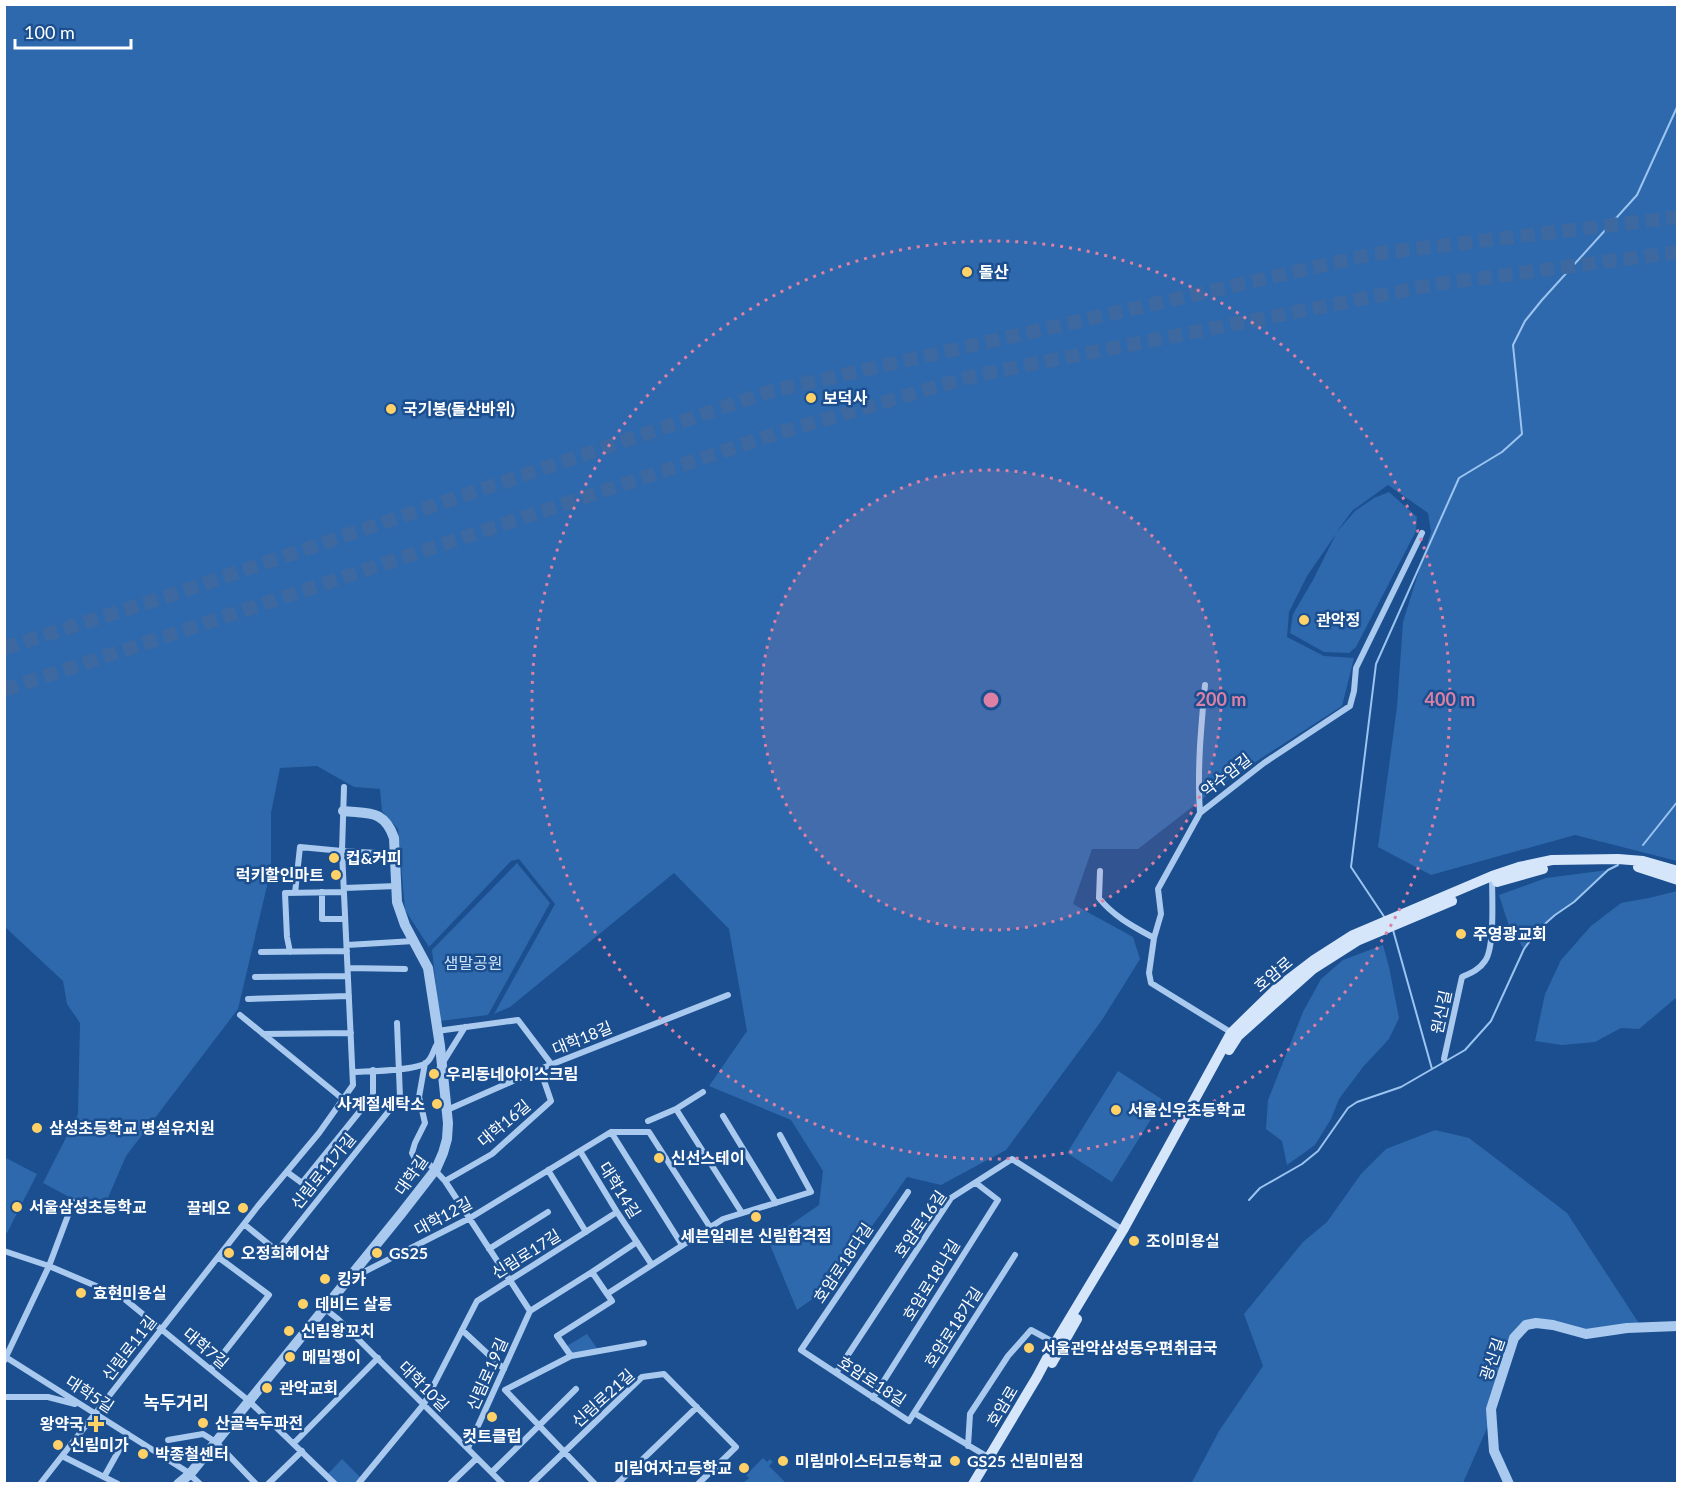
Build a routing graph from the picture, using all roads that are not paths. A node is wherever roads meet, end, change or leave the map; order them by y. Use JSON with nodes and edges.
{"nodes":[{"id":1,"x":1422,"y":533,"type":"dead end"},
{"id":2,"x":1205,"y":685,"type":"dead end"},
{"id":3,"x":344,"y":787,"type":"dead end"},
{"id":4,"x":343,"y":813,"type":"junction"},
{"id":5,"x":1200,"y":813,"type":"junction"},
{"id":6,"x":342,"y":851,"type":"junction"},
{"id":7,"x":392,"y":854,"type":"junction"},
{"id":8,"x":1100,"y":871,"type":"dead end"},
{"id":9,"x":1677,"y":871,"type":"edge"},
{"id":10,"x":1492,"y":880,"type":"junction"},
{"id":11,"x":1677,"y":880,"type":"edge"},
{"id":12,"x":394,"y":886,"type":"junction"},
{"id":13,"x":344,"y":890,"type":"junction"},
{"id":14,"x":322,"y":892,"type":"junction"},
{"id":15,"x":295,"y":893,"type":"junction"},
{"id":16,"x":345,"y":919,"type":"junction"},
{"id":17,"x":1154,"y":938,"type":"junction"},
{"id":18,"x":411,"y":941,"type":"junction"},
{"id":19,"x":347,"y":948,"type":"junction"},
{"id":20,"x":261,"y":952,"type":"dead end"},
{"id":21,"x":290,"y":952,"type":"junction"},
{"id":22,"x":348,"y":968,"type":"junction"},
{"id":23,"x":405,"y":969,"type":"dead end"},
{"id":24,"x":348,"y":975,"type":"junction"},
{"id":25,"x":255,"y":977,"type":"dead end"},
{"id":26,"x":728,"y":995,"type":"dead end"},
{"id":27,"x":349,"y":996,"type":"junction"},
{"id":28,"x":248,"y":999,"type":"dead end"},
{"id":29,"x":240,"y":1015,"type":"dead end"},
{"id":30,"x":398,"y":1023,"type":"dead end"},
{"id":31,"x":465,"y":1027,"type":"junction"},
{"id":32,"x":263,"y":1034,"type":"junction"},
{"id":33,"x":351,"y":1034,"type":"junction"},
{"id":34,"x":1234,"y":1035,"type":"junction"},
{"id":35,"x":437,"y":1040,"type":"junction"},
{"id":36,"x":1444,"y":1059,"type":"dead end"},
{"id":37,"x":425,"y":1064,"type":"junction"},
{"id":38,"x":552,"y":1065,"type":"junction"},
{"id":39,"x":399,"y":1069,"type":"junction"},
{"id":40,"x":440,"y":1069,"type":"junction"},
{"id":41,"x":540,"y":1069,"type":"junction"},
{"id":42,"x":373,"y":1070,"type":"junction"},
{"id":43,"x":353,"y":1072,"type":"junction"},
{"id":44,"x":703,"y":1092,"type":"dead end"},
{"id":45,"x":344,"y":1100,"type":"junction"},
{"id":46,"x":676,"y":1109,"type":"junction"},
{"id":47,"x":447,"y":1110,"type":"junction"},
{"id":48,"x":723,"y":1116,"type":"dead end"},
{"id":49,"x":648,"y":1121,"type":"dead end"},
{"id":50,"x":611,"y":1132,"type":"junction"},
{"id":51,"x":780,"y":1135,"type":"dead end"},
{"id":52,"x":580,"y":1151,"type":"junction"},
{"id":53,"x":433,"y":1167,"type":"junction"},
{"id":54,"x":548,"y":1170,"type":"junction"},
{"id":55,"x":287,"y":1172,"type":"junction"},
{"id":56,"x":407,"y":1177,"type":"dead end"},
{"id":57,"x":445,"y":1181,"type":"junction"},
{"id":58,"x":976,"y":1183,"type":"junction"},
{"id":59,"x":908,"y":1192,"type":"dead end"},
{"id":60,"x":73,"y":1202,"type":"dead end"},
{"id":61,"x":776,"y":1203,"type":"junction"},
{"id":62,"x":548,"y":1212,"type":"dead end"},
{"id":63,"x":617,"y":1212,"type":"junction"},
{"id":64,"x":742,"y":1213,"type":"junction"},
{"id":65,"x":470,"y":1218,"type":"junction"},
{"id":66,"x":244,"y":1224,"type":"junction"},
{"id":67,"x":710,"y":1227,"type":"junction"},
{"id":68,"x":1123,"y":1230,"type":"junction"},
{"id":69,"x":586,"y":1232,"type":"junction"},
{"id":70,"x":637,"y":1242,"type":"junction"},
{"id":71,"x":682,"y":1245,"type":"junction"},
{"id":72,"x":489,"y":1249,"type":"junction"},
{"id":73,"x":4,"y":1251,"type":"edge"},
{"id":74,"x":1015,"y":1255,"type":"dead end"},
{"id":75,"x":218,"y":1257,"type":"junction"},
{"id":76,"x":652,"y":1265,"type":"junction"},
{"id":77,"x":49,"y":1266,"type":"junction"},
{"id":78,"x":592,"y":1272,"type":"junction"},
{"id":79,"x":348,"y":1280,"type":"junction"},
{"id":80,"x":510,"y":1280,"type":"junction"},
{"id":81,"x":607,"y":1294,"type":"junction"},
{"id":82,"x":322,"y":1307,"type":"junction"},
{"id":83,"x":530,"y":1311,"type":"junction"},
{"id":84,"x":1677,"y":1326,"type":"edge"},
{"id":85,"x":162,"y":1329,"type":"junction"},
{"id":86,"x":462,"y":1330,"type":"junction"},
{"id":87,"x":644,"y":1343,"type":"dead end"},
{"id":88,"x":1055,"y":1343,"type":"junction"},
{"id":89,"x":801,"y":1350,"type":"joint"},
{"id":90,"x":571,"y":1356,"type":"junction"},
{"id":91,"x":5,"y":1358,"type":"edge"},
{"id":92,"x":378,"y":1358,"type":"junction"},
{"id":93,"x":211,"y":1369,"type":"junction"},
{"id":94,"x":504,"y":1369,"type":"junction"},
{"id":95,"x":836,"y":1373,"type":"junction"},
{"id":96,"x":498,"y":1383,"type":"junction"},
{"id":97,"x":576,"y":1389,"type":"dead end"},
{"id":98,"x":506,"y":1390,"type":"junction"},
{"id":99,"x":4,"y":1397,"type":"edge"},
{"id":100,"x":873,"y":1398,"type":"junction"},
{"id":101,"x":247,"y":1400,"type":"junction"},
{"id":102,"x":424,"y":1404,"type":"junction"},
{"id":103,"x":696,"y":1407,"type":"junction"},
{"id":104,"x":95,"y":1413,"type":"junction"},
{"id":105,"x":914,"y":1413,"type":"junction"},
{"id":106,"x":540,"y":1426,"type":"junction"},
{"id":107,"x":128,"y":1434,"type":"junction"},
{"id":108,"x":168,"y":1440,"type":"dead end"},
{"id":109,"x":213,"y":1441,"type":"junction"},
{"id":110,"x":294,"y":1443,"type":"junction"},
{"id":111,"x":968,"y":1446,"type":"junction"},
{"id":112,"x":468,"y":1448,"type":"junction"},
{"id":113,"x":302,"y":1450,"type":"junction"},
{"id":114,"x":564,"y":1451,"type":"junction"},
{"id":115,"x":62,"y":1455,"type":"junction"},
{"id":116,"x":988,"y":1457,"type":"junction"},
{"id":117,"x":477,"y":1458,"type":"junction"},
{"id":118,"x":188,"y":1472,"type":"junction"},
{"id":119,"x":492,"y":1472,"type":"junction"},
{"id":120,"x":105,"y":1477,"type":"junction"},
{"id":121,"x":40,"y":1484,"type":"edge"},
{"id":122,"x":118,"y":1484,"type":"edge"},
{"id":123,"x":170,"y":1484,"type":"edge"},
{"id":124,"x":178,"y":1484,"type":"edge"},
{"id":125,"x":200,"y":1484,"type":"edge"},
{"id":126,"x":256,"y":1484,"type":"edge"},
{"id":127,"x":268,"y":1484,"type":"edge"},
{"id":128,"x":335,"y":1484,"type":"edge"},
{"id":129,"x":358,"y":1484,"type":"edge"},
{"id":130,"x":450,"y":1484,"type":"edge"},
{"id":131,"x":503,"y":1484,"type":"edge"},
{"id":132,"x":531,"y":1484,"type":"edge"},
{"id":133,"x":595,"y":1484,"type":"edge"},
{"id":134,"x":617,"y":1484,"type":"edge"},
{"id":135,"x":698,"y":1484,"type":"edge"},
{"id":136,"x":973,"y":1484,"type":"edge"},
{"id":137,"x":978,"y":1484,"type":"edge"},
{"id":138,"x":1509,"y":1484,"type":"edge"}],
"edges":[{"from":1,"to":5,"type":"street","name":"약수암길"},
{"from":2,"to":5,"type":"street"},
{"from":3,"to":4,"type":"street","name":"신림로11길"},
{"from":4,"to":6,"type":"street","name":"신림로11길"},
{"from":4,"to":7,"type":"street","name":"대학길"},
{"from":5,"to":17,"type":"street","name":"약수암길"},
{"from":6,"to":7,"type":"street"},
{"from":6,"to":13,"type":"street","name":"신림로11길"},
{"from":6,"to":15,"type":"street"},
{"from":7,"to":12,"type":"street","name":"대학길"},
{"from":8,"to":17,"type":"street"},
{"from":9,"to":10,"type":"main road","name":"호암로"},
{"from":10,"to":11,"type":"main road"},
{"from":10,"to":34,"type":"main road"},
{"from":10,"to":34,"type":"main road","name":"호암로"},
{"from":10,"to":36,"type":"street","name":"원신길"},
{"from":12,"to":13,"type":"street"},
{"from":12,"to":18,"type":"street","name":"대학길"},
{"from":13,"to":14,"type":"street"},
{"from":13,"to":16,"type":"street","name":"신림로11길"},
{"from":14,"to":15,"type":"street"},
{"from":14,"to":16,"type":"street"},
{"from":15,"to":21,"type":"street"},
{"from":16,"to":19,"type":"street","name":"신림로11길"},
{"from":17,"to":34,"type":"street","name":"약수암길"},
{"from":18,"to":19,"type":"street"},
{"from":18,"to":35,"type":"street"},
{"from":18,"to":35,"type":"street","name":"대학길"},
{"from":19,"to":21,"type":"street"},
{"from":19,"to":22,"type":"street","name":"신림로11길"},
{"from":20,"to":21,"type":"street"},
{"from":22,"to":23,"type":"street"},
{"from":22,"to":24,"type":"street","name":"신림로11길"},
{"from":24,"to":25,"type":"street"},
{"from":24,"to":27,"type":"street","name":"신림로11길"},
{"from":26,"to":38,"type":"street","name":"대학18길"},
{"from":27,"to":28,"type":"street"},
{"from":27,"to":33,"type":"street","name":"신림로11길"},
{"from":29,"to":32,"type":"street"},
{"from":30,"to":39,"type":"street"},
{"from":31,"to":35,"type":"street"},
{"from":31,"to":38,"type":"street"},
{"from":31,"to":40,"type":"street"},
{"from":32,"to":33,"type":"street"},
{"from":32,"to":45,"type":"street"},
{"from":33,"to":43,"type":"street","name":"신림로11길"},
{"from":34,"to":68,"type":"main road","name":"호암로"},
{"from":34,"to":137,"type":"main road"},
{"from":35,"to":37,"type":"street"},
{"from":35,"to":40,"type":"street","name":"대학길"},
{"from":37,"to":39,"type":"street"},
{"from":37,"to":56,"type":"street"},
{"from":38,"to":41,"type":"street","name":"대학18길"},
{"from":39,"to":42,"type":"street"},
{"from":39,"to":66,"type":"street","name":"신림로11가길"},
{"from":40,"to":47,"type":"street","name":"대학길"},
{"from":40,"to":53,"type":"street"},
{"from":41,"to":47,"type":"street","name":"대학18길"},
{"from":41,"to":57,"type":"street","name":"대학16길"},
{"from":42,"to":43,"type":"street"},
{"from":42,"to":55,"type":"street"},
{"from":43,"to":45,"type":"street","name":"신림로11길"},
{"from":44,"to":46,"type":"street"},
{"from":45,"to":55,"type":"street","name":"신림로11길"},
{"from":46,"to":49,"type":"street"},
{"from":46,"to":64,"type":"street"},
{"from":47,"to":53,"type":"street","name":"대학길"},
{"from":48,"to":61,"type":"street"},
{"from":50,"to":52,"type":"street","name":"대학12길"},
{"from":50,"to":67,"type":"street"},
{"from":50,"to":71,"type":"street","name":"대학14길"},
{"from":51,"to":61,"type":"street"},
{"from":52,"to":54,"type":"street","name":"대학12길"},
{"from":52,"to":63,"type":"street","name":"대학14길"},
{"from":53,"to":57,"type":"street"},
{"from":53,"to":79,"type":"street","name":"대학길"},
{"from":53,"to":82,"type":"street"},
{"from":54,"to":65,"type":"street","name":"대학12길"},
{"from":54,"to":69,"type":"street"},
{"from":55,"to":66,"type":"street","name":"신림로11길"},
{"from":57,"to":65,"type":"street"},
{"from":58,"to":68,"type":"street","name":"호암로16길"},
{"from":58,"to":95,"type":"street","name":"호암로16길"},
{"from":58,"to":100,"type":"street","name":"호암로18나길"},
{"from":59,"to":89,"type":"street","name":"호암로18다길"},
{"from":60,"to":77,"type":"street"},
{"from":61,"to":64,"type":"street"},
{"from":62,"to":72,"type":"street"},
{"from":63,"to":69,"type":"street","name":"신림로17길"},
{"from":63,"to":70,"type":"street","name":"대학14길"},
{"from":64,"to":67,"type":"street"},
{"from":65,"to":72,"type":"street"},
{"from":65,"to":79,"type":"street","name":"대학12길"},
{"from":66,"to":75,"type":"street","name":"신림로11길"},
{"from":67,"to":71,"type":"street"},
{"from":68,"to":88,"type":"main road","name":"호암로"},
{"from":69,"to":80,"type":"street","name":"신림로17길"},
{"from":70,"to":76,"type":"street","name":"대학14길"},
{"from":70,"to":78,"type":"street","name":"대학14길"},
{"from":71,"to":76,"type":"street"},
{"from":72,"to":80,"type":"street"},
{"from":73,"to":77,"type":"street","name":"대학7길"},
{"from":74,"to":105,"type":"street","name":"호암로18가길"},
{"from":75,"to":85,"type":"street","name":"신림로11길"},
{"from":75,"to":93,"type":"street"},
{"from":76,"to":81,"type":"street"},
{"from":77,"to":85,"type":"street","name":"대학7길"},
{"from":77,"to":91,"type":"street","name":"대학5길"},
{"from":78,"to":81,"type":"street"},
{"from":78,"to":83,"type":"street","name":"대학14길"},
{"from":79,"to":82,"type":"street","name":"대학길"},
{"from":80,"to":83,"type":"street"},
{"from":80,"to":86,"type":"street","name":"신림로17길"},
{"from":81,"to":90,"type":"street"},
{"from":82,"to":92,"type":"street","name":"대학10길"},
{"from":82,"to":101,"type":"street","name":"대학길"},
{"from":83,"to":94,"type":"street","name":"신림로19길"},
{"from":84,"to":138,"type":"street","name":"광신길"},
{"from":85,"to":93,"type":"street","name":"대학7길"},
{"from":85,"to":104,"type":"street","name":"신림로11길"},
{"from":86,"to":94,"type":"street"},
{"from":86,"to":102,"type":"street","name":"신림로17길"},
{"from":87,"to":90,"type":"street"},
{"from":88,"to":111,"type":"street","name":"호암로"},
{"from":88,"to":116,"type":"main road","name":"호암로"},
{"from":89,"to":95,"type":"street","name":"호암로18길"},
{"from":90,"to":98,"type":"street"},
{"from":91,"to":104,"type":"street","name":"대학5길"},
{"from":92,"to":102,"type":"street","name":"대학10길"},
{"from":92,"to":110,"type":"street"},
{"from":93,"to":101,"type":"street","name":"대학7길"},
{"from":94,"to":96,"type":"street","name":"신림로19길"},
{"from":95,"to":100,"type":"street","name":"호암로18길"},
{"from":96,"to":98,"type":"street"},
{"from":96,"to":112,"type":"street","name":"신림로19길"},
{"from":97,"to":106,"type":"street"},
{"from":98,"to":106,"type":"street"},
{"from":99,"to":104,"type":"street"},
{"from":100,"to":105,"type":"street","name":"호암로18길"},
{"from":101,"to":109,"type":"street","name":"대학길"},
{"from":101,"to":110,"type":"street","name":"대학7길"},
{"from":102,"to":112,"type":"street","name":"대학10길"},
{"from":102,"to":129,"type":"street","name":"신림로17길"},
{"from":103,"to":114,"type":"street","name":"신림로21길"},
{"from":103,"to":134,"type":"street"},
{"from":103,"to":135,"type":"street"},
{"from":104,"to":107,"type":"street","name":"대학5길"},
{"from":104,"to":115,"type":"street","name":"신림로11길"},
{"from":105,"to":111,"type":"street","name":"호암로18길"},
{"from":106,"to":114,"type":"street"},
{"from":106,"to":119,"type":"street"},
{"from":107,"to":118,"type":"street","name":"대학5길"},
{"from":107,"to":120,"type":"street"},
{"from":108,"to":109,"type":"street"},
{"from":109,"to":118,"type":"street","name":"대학길"},
{"from":109,"to":126,"type":"street"},
{"from":110,"to":113,"type":"street","name":"대학7길"},
{"from":111,"to":116,"type":"street","name":"호암로18길"},
{"from":112,"to":117,"type":"street","name":"대학10길"},
{"from":113,"to":127,"type":"street"},
{"from":113,"to":128,"type":"street","name":"대학7길"},
{"from":114,"to":132,"type":"street","name":"신림로21길"},
{"from":114,"to":133,"type":"street"},
{"from":115,"to":120,"type":"street"},
{"from":115,"to":121,"type":"street","name":"신림로11길"},
{"from":116,"to":136,"type":"main road","name":"호암로"},
{"from":117,"to":119,"type":"street","name":"대학10길"},
{"from":117,"to":130,"type":"street"},
{"from":118,"to":123,"type":"street","name":"대학길"},
{"from":118,"to":124,"type":"street","name":"대학길"},
{"from":118,"to":125,"type":"street","name":"대학5길"},
{"from":119,"to":131,"type":"street","name":"대학10길"},
{"from":120,"to":122,"type":"street"}]}
